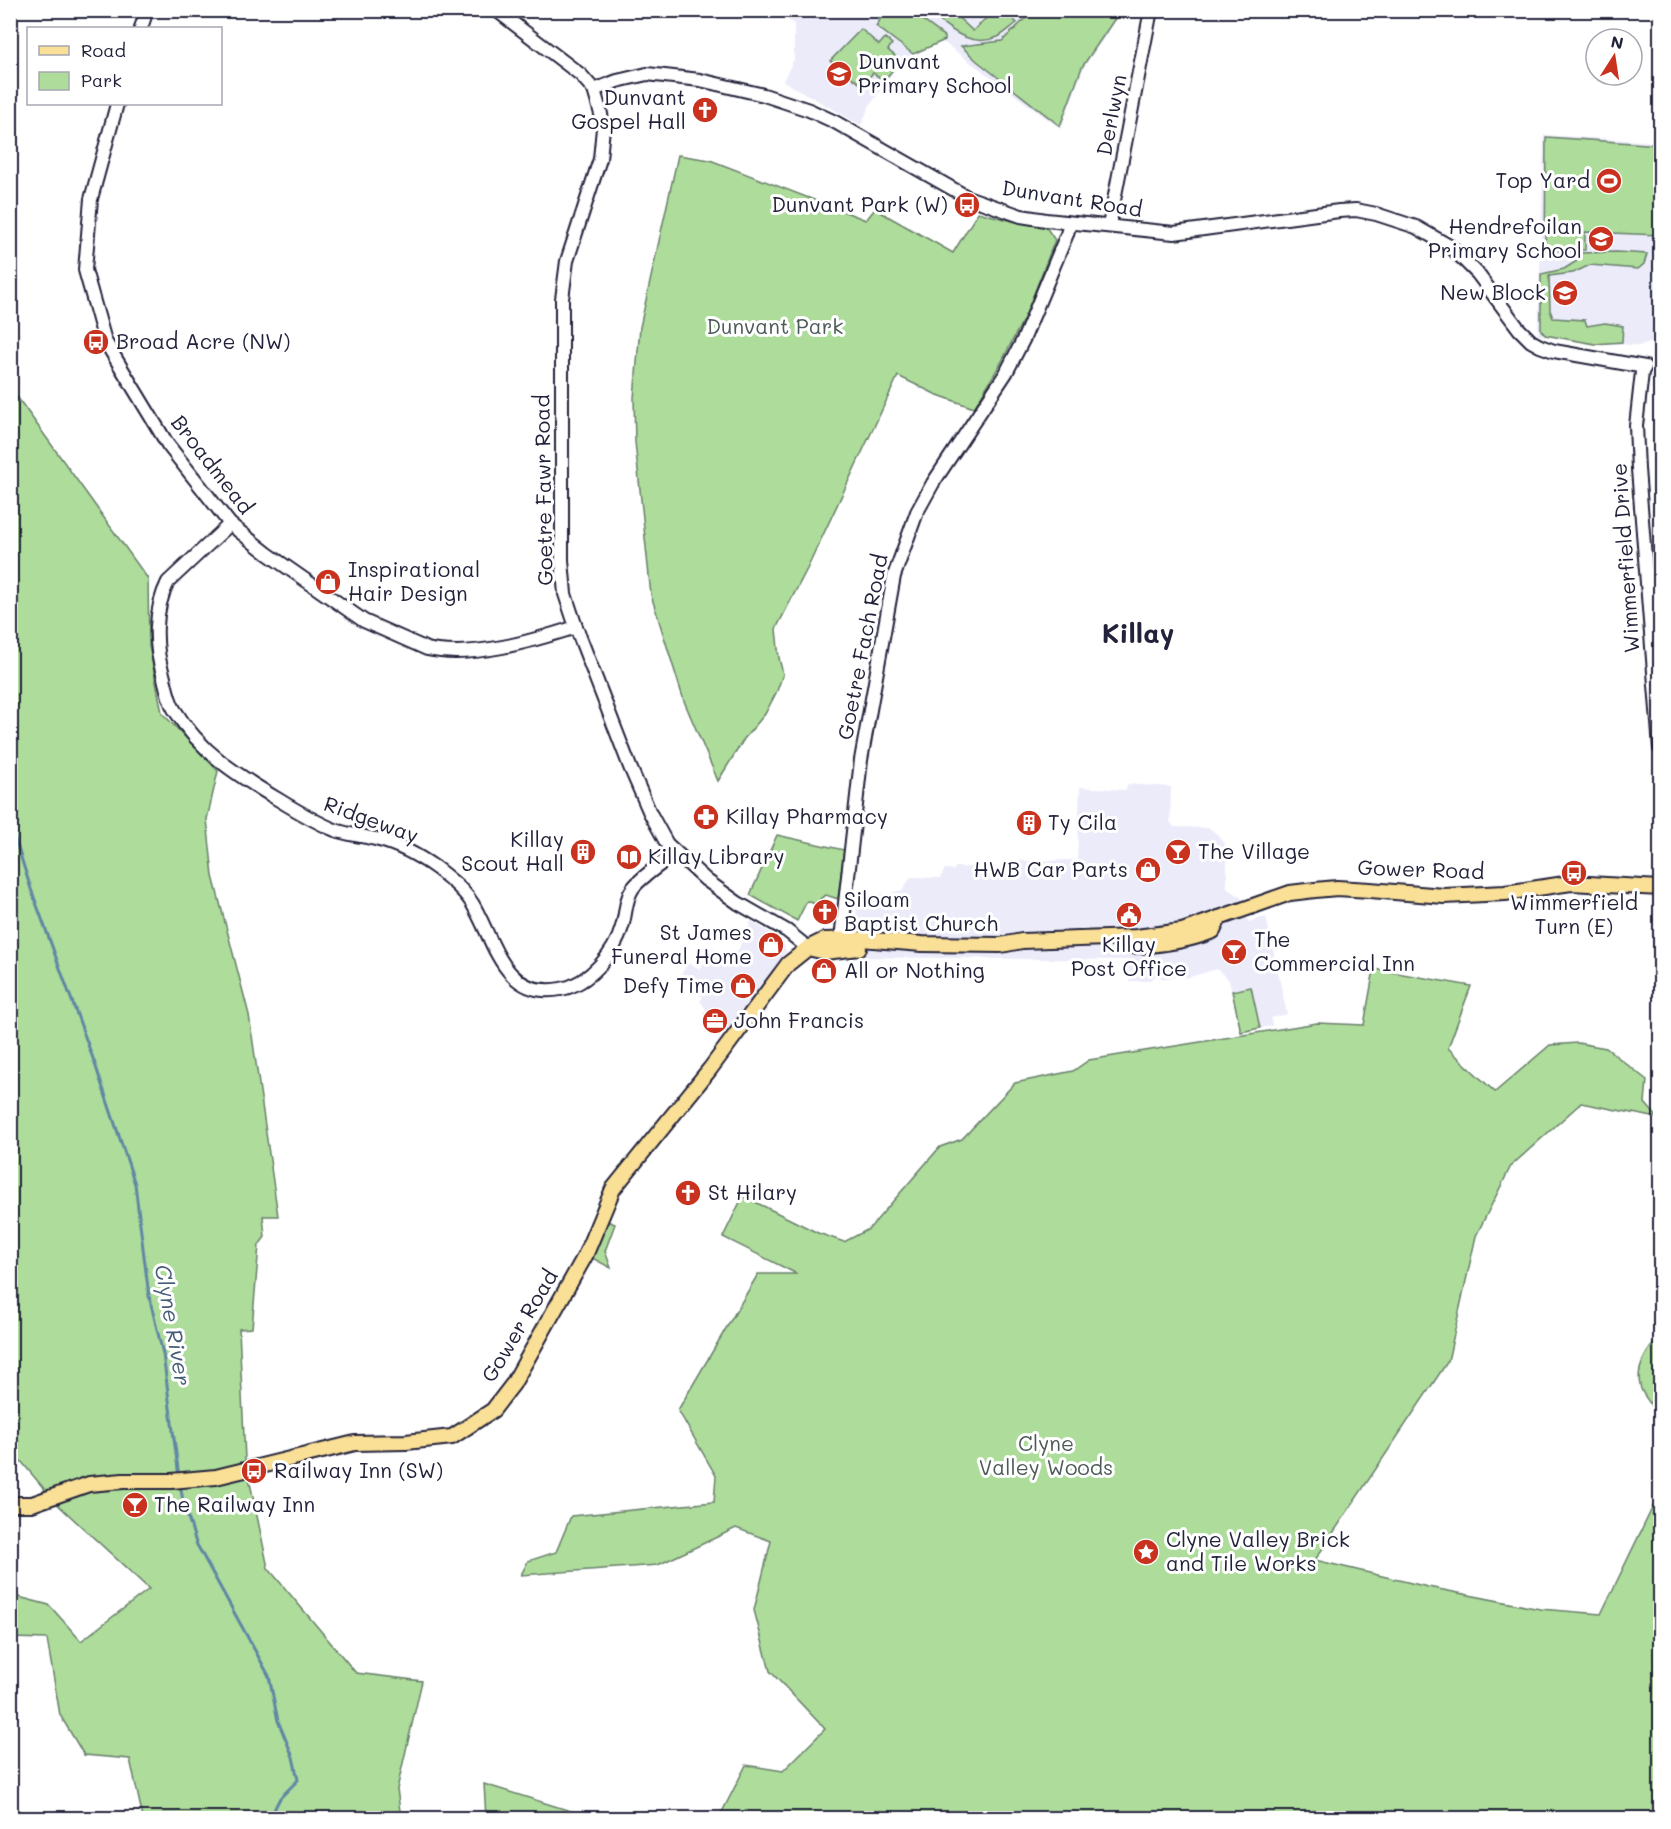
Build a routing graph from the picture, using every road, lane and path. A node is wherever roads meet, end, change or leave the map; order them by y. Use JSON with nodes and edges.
{"nodes":[{"id":1,"x":147,"y":10,"type":"edge"},
{"id":2,"x":496,"y":10,"type":"edge"},
{"id":3,"x":1151,"y":10,"type":"edge"},
{"id":4,"x":141,"y":27,"type":"edge"},
{"id":5,"x":594,"y":90,"type":"junction"},
{"id":6,"x":117,"y":105,"type":"edge"},
{"id":7,"x":1070,"y":223,"type":"junction"},
{"id":8,"x":1108,"y":226,"type":"junction"},
{"id":9,"x":1645,"y":367,"type":"joint"},
{"id":10,"x":230,"y":524,"type":"junction"},
{"id":11,"x":576,"y":627,"type":"junction"},
{"id":12,"x":1660,"y":748,"type":"edge"},
{"id":13,"x":675,"y":853,"type":"junction"},
{"id":14,"x":1660,"y":888,"type":"edge"},
{"id":15,"x":841,"y":939,"type":"junction"},
{"id":16,"x":922,"y":944,"type":"junction"},
{"id":17,"x":808,"y":948,"type":"junction"},
{"id":18,"x":10,"y":1504,"type":"edge"}],
"edges":[{"from":1,"to":4,"type":"street"},
{"from":2,"to":5,"type":"street"},
{"from":3,"to":8,"type":"street","name":"Derlwyn"},
{"from":5,"to":7,"type":"street","name":"Dunvant Road"},
{"from":5,"to":11,"type":"street","name":"Goetre Fawr Road"},
{"from":6,"to":10,"type":"street","name":"Broadmead"},
{"from":7,"to":8,"type":"street","name":"Dunvant Road"},
{"from":7,"to":15,"type":"street","name":"Goetre Fach Road"},
{"from":8,"to":9,"type":"street","name":"Dunvant Road"},
{"from":9,"to":12,"type":"street","name":"Wimmerfield Drive"},
{"from":10,"to":11,"type":"street","name":"Broadmead"},
{"from":10,"to":13,"type":"street","name":"Ridgeway"},
{"from":11,"to":13,"type":"street","name":"Goetre Fawr Road"},
{"from":13,"to":17,"type":"street","name":"Goetre Fawr Road"},
{"from":14,"to":16,"type":"main road","name":"Gower Road"},
{"from":15,"to":16,"type":"main road","name":"Gower Road"},
{"from":15,"to":17,"type":"main road","name":"Gower Road"},
{"from":16,"to":17,"type":"main road","name":"Gower Road"},
{"from":17,"to":18,"type":"main road","name":"Gower Road"}]}
